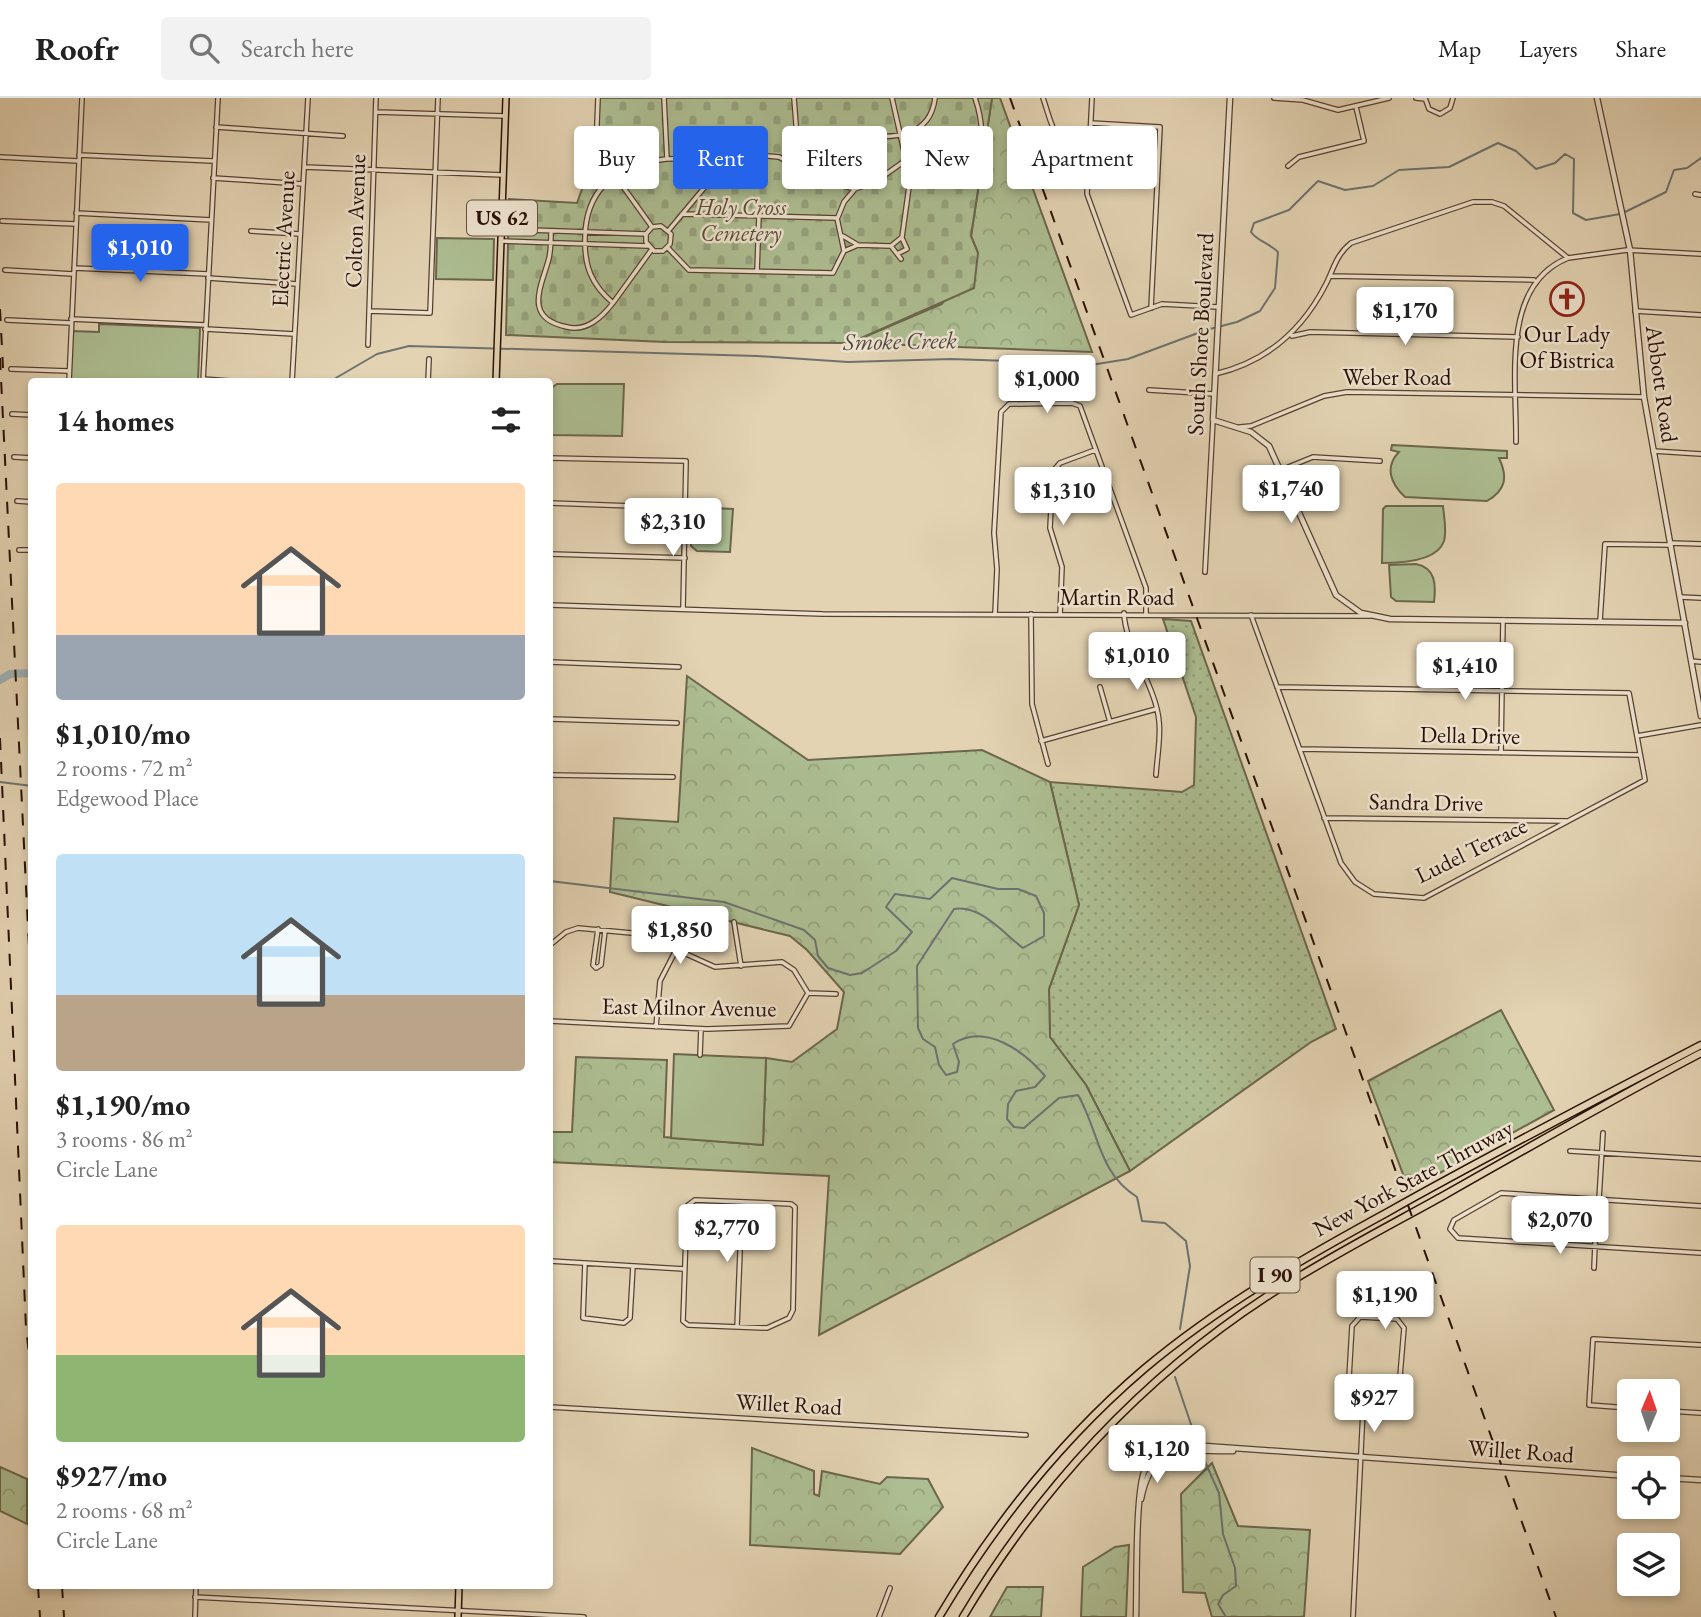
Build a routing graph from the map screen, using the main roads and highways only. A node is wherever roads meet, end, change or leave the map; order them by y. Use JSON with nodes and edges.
{"nodes":[{"id":1,"x":506,"y":98,"type":"edge"},
{"id":2,"x":496,"y":378,"type":"edge"},
{"id":3,"x":1701,"y":1045,"type":"edge"},
{"id":4,"x":1701,"y":1053,"type":"edge"},
{"id":5,"x":459,"y":1589,"type":"edge"},
{"id":6,"x":458,"y":1614,"type":"edge"},
{"id":7,"x":939,"y":1617,"type":"edge"},
{"id":8,"x":963,"y":1617,"type":"edge"}],
"edges":[{"from":1,"to":2,"type":"main road","number":"US 62"},
{"from":3,"to":7,"type":"highway","name":"New York State Thruway","number":"I 90"},
{"from":4,"to":8,"type":"highway","name":"New York State Thruway","number":"I 90"},
{"from":5,"to":6,"type":"main road"}]}
